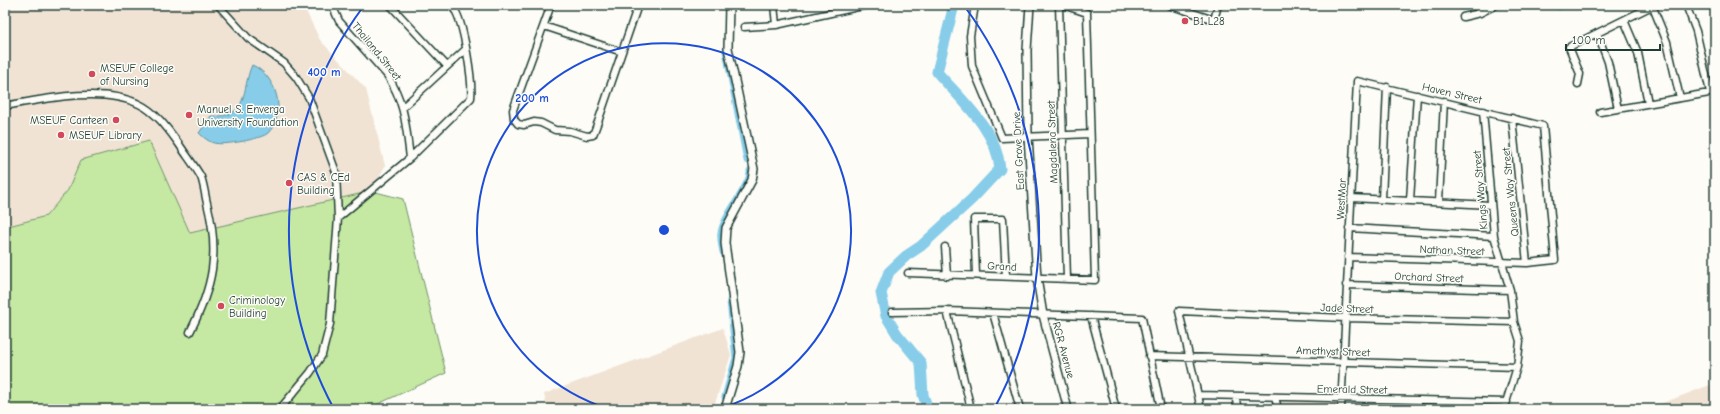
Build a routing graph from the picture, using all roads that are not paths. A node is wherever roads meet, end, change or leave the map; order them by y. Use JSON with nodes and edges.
{"nodes":[{"id":1,"x":218,"y":5,"type":"edge"},
{"id":2,"x":332,"y":5,"type":"edge"},
{"id":3,"x":390,"y":5,"type":"edge"},
{"id":4,"x":450,"y":5,"type":"edge"},
{"id":5,"x":551,"y":5,"type":"edge"},
{"id":6,"x":638,"y":5,"type":"edge"},
{"id":7,"x":729,"y":5,"type":"edge"},
{"id":8,"x":774,"y":5,"type":"edge"},
{"id":9,"x":867,"y":5,"type":"edge"},
{"id":10,"x":975,"y":5,"type":"edge"},
{"id":11,"x":1030,"y":5,"type":"edge"},
{"id":12,"x":1059,"y":5,"type":"edge"},
{"id":13,"x":1063,"y":5,"type":"edge"},
{"id":14,"x":1169,"y":5,"type":"edge"},
{"id":15,"x":1218,"y":5,"type":"edge"},
{"id":16,"x":1476,"y":5,"type":"edge"},
{"id":17,"x":1496,"y":5,"type":"edge"},
{"id":18,"x":1653,"y":5,"type":"edge"},
{"id":19,"x":1686,"y":5,"type":"edge"},
{"id":20,"x":1186,"y":7,"type":"edge"},
{"id":21,"x":1480,"y":13,"type":"junction"},
{"id":22,"x":1464,"y":17,"type":"dead end"},
{"id":23,"x":1624,"y":20,"type":"junction"},
{"id":24,"x":776,"y":25,"type":"junction"},
{"id":25,"x":544,"y":26,"type":"junction"},
{"id":26,"x":744,"y":27,"type":"dead end"},
{"id":27,"x":1597,"y":33,"type":"junction"},
{"id":28,"x":466,"y":49,"type":"junction"},
{"id":29,"x":622,"y":52,"type":"junction"},
{"id":30,"x":447,"y":66,"type":"junction"},
{"id":31,"x":1357,"y":81,"type":"joint"},
{"id":32,"x":1578,"y":84,"type":"dead end"},
{"id":33,"x":1388,"y":88,"type":"junction"},
{"id":34,"x":1713,"y":92,"type":"edge"},
{"id":35,"x":1417,"y":95,"type":"junction"},
{"id":36,"x":1680,"y":98,"type":"junction"},
{"id":37,"x":1444,"y":101,"type":"junction"},
{"id":38,"x":1648,"y":103,"type":"junction"},
{"id":39,"x":5,"y":106,"type":"edge"},
{"id":40,"x":403,"y":107,"type":"junction"},
{"id":41,"x":1618,"y":108,"type":"junction"},
{"id":42,"x":1483,"y":111,"type":"junction"},
{"id":43,"x":1600,"y":112,"type":"dead end"},
{"id":44,"x":1512,"y":118,"type":"junction"},
{"id":45,"x":1090,"y":134,"type":"junction"},
{"id":46,"x":1062,"y":135,"type":"junction"},
{"id":47,"x":1028,"y":136,"type":"junction"},
{"id":48,"x":410,"y":158,"type":"junction"},
{"id":49,"x":1351,"y":198,"type":"junction"},
{"id":50,"x":1382,"y":199,"type":"junction"},
{"id":51,"x":1410,"y":200,"type":"junction"},
{"id":52,"x":1439,"y":201,"type":"junction"},
{"id":53,"x":1491,"y":205,"type":"junction"},
{"id":54,"x":338,"y":218,"type":"junction"},
{"id":55,"x":1349,"y":228,"type":"junction"},
{"id":56,"x":1494,"y":236,"type":"junction"},
{"id":57,"x":946,"y":247,"type":"dead end"},
{"id":58,"x":1348,"y":257,"type":"junction"},
{"id":59,"x":1555,"y":260,"type":"joint"},
{"id":60,"x":1501,"y":261,"type":"junction"},
{"id":61,"x":1527,"y":263,"type":"junction"},
{"id":62,"x":908,"y":273,"type":"dead end"},
{"id":63,"x":976,"y":275,"type":"junction"},
{"id":64,"x":947,"y":276,"type":"junction"},
{"id":65,"x":1006,"y":277,"type":"junction"},
{"id":66,"x":1037,"y":278,"type":"junction"},
{"id":67,"x":1067,"y":279,"type":"junction"},
{"id":68,"x":1346,"y":285,"type":"junction"},
{"id":69,"x":1510,"y":290,"type":"junction"},
{"id":70,"x":1039,"y":296,"type":"joint"},
{"id":71,"x":946,"y":311,"type":"junction"},
{"id":72,"x":892,"y":312,"type":"dead end"},
{"id":73,"x":993,"y":313,"type":"junction"},
{"id":74,"x":1043,"y":315,"type":"junction"},
{"id":75,"x":1091,"y":316,"type":"junction"},
{"id":76,"x":1345,"y":318,"type":"junction"},
{"id":77,"x":1514,"y":322,"type":"junction"},
{"id":78,"x":190,"y":332,"type":"dead end"},
{"id":79,"x":1149,"y":356,"type":"junction"},
{"id":80,"x":1188,"y":357,"type":"junction"},
{"id":81,"x":1343,"y":362,"type":"junction"},
{"id":82,"x":1517,"y":367,"type":"junction"},
{"id":83,"x":1198,"y":395,"type":"junction"},
{"id":84,"x":1235,"y":396,"type":"junction"},
{"id":85,"x":1275,"y":397,"type":"junction"},
{"id":86,"x":1341,"y":398,"type":"junction"},
{"id":87,"x":1507,"y":402,"type":"junction"},
{"id":88,"x":280,"y":409,"type":"edge"},
{"id":89,"x":725,"y":409,"type":"edge"},
{"id":90,"x":971,"y":409,"type":"edge"},
{"id":91,"x":1020,"y":409,"type":"edge"},
{"id":92,"x":1068,"y":409,"type":"edge"},
{"id":93,"x":1116,"y":409,"type":"edge"},
{"id":94,"x":1161,"y":409,"type":"edge"},
{"id":95,"x":1201,"y":409,"type":"edge"},
{"id":96,"x":1238,"y":409,"type":"edge"},
{"id":97,"x":1278,"y":409,"type":"edge"},
{"id":98,"x":1341,"y":409,"type":"edge"},
{"id":99,"x":1504,"y":409,"type":"edge"}],
"edges":[{"from":1,"to":54,"type":"street"},
{"from":2,"to":40,"type":"street","name":"Thailand Street"},
{"from":3,"to":30,"type":"street"},
{"from":4,"to":28,"type":"street"},
{"from":5,"to":25,"type":"street"},
{"from":6,"to":29,"type":"street"},
{"from":7,"to":89,"type":"street"},
{"from":8,"to":24,"type":"street"},
{"from":9,"to":24,"type":"street"},
{"from":10,"to":47,"type":"street"},
{"from":11,"to":47,"type":"street","name":"East Grove Drive"},
{"from":12,"to":46,"type":"street","name":"Magdalena Street"},
{"from":13,"to":45,"type":"street"},
{"from":14,"to":20,"type":"street"},
{"from":15,"to":20,"type":"street"},
{"from":16,"to":21,"type":"street"},
{"from":17,"to":21,"type":"street"},
{"from":18,"to":23,"type":"street"},
{"from":18,"to":36,"type":"street"},
{"from":19,"to":34,"type":"street"},
{"from":21,"to":22,"type":"street"},
{"from":23,"to":27,"type":"street"},
{"from":23,"to":38,"type":"street"},
{"from":24,"to":26,"type":"street"},
{"from":25,"to":29,"type":"street"},
{"from":25,"to":29,"type":"street"},
{"from":27,"to":32,"type":"street"},
{"from":27,"to":41,"type":"street"},
{"from":28,"to":30,"type":"street"},
{"from":28,"to":48,"type":"street"},
{"from":30,"to":40,"type":"street"},
{"from":31,"to":33,"type":"street","name":"Haven Street"},
{"from":31,"to":49,"type":"street","name":"WestMar"},
{"from":33,"to":35,"type":"street","name":"Haven Street"},
{"from":33,"to":50,"type":"street"},
{"from":34,"to":36,"type":"street"},
{"from":35,"to":37,"type":"street","name":"Haven Street"},
{"from":35,"to":51,"type":"street"},
{"from":36,"to":38,"type":"street"},
{"from":37,"to":42,"type":"street","name":"Haven Street"},
{"from":37,"to":52,"type":"street"},
{"from":38,"to":41,"type":"street"},
{"from":39,"to":78,"type":"street"},
{"from":40,"to":48,"type":"street","name":"Thailand Street"},
{"from":41,"to":43,"type":"street"},
{"from":42,"to":44,"type":"street","name":"Haven Street"},
{"from":42,"to":53,"type":"street","name":"Kings Way Street"},
{"from":44,"to":59,"type":"street","name":"Haven Street"},
{"from":44,"to":61,"type":"street","name":"Queens Way Street"},
{"from":45,"to":46,"type":"street"},
{"from":45,"to":67,"type":"street","name":"Grand"},
{"from":46,"to":47,"type":"street"},
{"from":46,"to":67,"type":"street","name":"Magdalena Street"},
{"from":47,"to":66,"type":"street","name":"East Grove Drive"},
{"from":48,"to":54,"type":"street"},
{"from":49,"to":50,"type":"street"},
{"from":49,"to":55,"type":"street","name":"WestMar"},
{"from":50,"to":51,"type":"street"},
{"from":51,"to":52,"type":"street"},
{"from":52,"to":53,"type":"street"},
{"from":53,"to":56,"type":"street","name":"Kings Way Street"},
{"from":54,"to":88,"type":"street"},
{"from":55,"to":56,"type":"street"},
{"from":55,"to":58,"type":"street","name":"WestMar"},
{"from":56,"to":60,"type":"street","name":"Kings Way Street"},
{"from":57,"to":64,"type":"street"},
{"from":58,"to":60,"type":"street","name":"Nathan Street"},
{"from":58,"to":68,"type":"street","name":"WestMar"},
{"from":59,"to":61,"type":"street","name":"Nathan Street"},
{"from":60,"to":61,"type":"street","name":"Nathan Street"},
{"from":60,"to":69,"type":"street","name":"Kings Way Street"},
{"from":62,"to":64,"type":"street","name":"Grand"},
{"from":63,"to":64,"type":"street","name":"Grand"},
{"from":63,"to":65,"type":"street","name":"Grand"},
{"from":63,"to":65,"type":"street"},
{"from":65,"to":66,"type":"street","name":"Grand"},
{"from":66,"to":67,"type":"street","name":"Grand"},
{"from":66,"to":70,"type":"street","name":"East Grove Drive"},
{"from":68,"to":69,"type":"street","name":"Orchard Street"},
{"from":68,"to":76,"type":"street","name":"WestMar"},
{"from":69,"to":77,"type":"street","name":"Kings Way Street"},
{"from":70,"to":74,"type":"street","name":"RGR Avenue"},
{"from":71,"to":72,"type":"street"},
{"from":71,"to":73,"type":"street"},
{"from":71,"to":90,"type":"street"},
{"from":73,"to":74,"type":"street"},
{"from":73,"to":91,"type":"street"},
{"from":74,"to":75,"type":"street"},
{"from":74,"to":92,"type":"street","name":"RGR Avenue"},
{"from":75,"to":79,"type":"street"},
{"from":75,"to":93,"type":"street"},
{"from":76,"to":77,"type":"street","name":"Jade Street"},
{"from":76,"to":80,"type":"street","name":"Jade Street"},
{"from":76,"to":81,"type":"street","name":"WestMar"},
{"from":77,"to":82,"type":"street","name":"Kings Way Street"},
{"from":79,"to":80,"type":"street","name":"Amethyst Street"},
{"from":79,"to":94,"type":"street"},
{"from":80,"to":81,"type":"street","name":"Amethyst Street"},
{"from":80,"to":83,"type":"street"},
{"from":81,"to":82,"type":"street","name":"Amethyst Street"},
{"from":81,"to":86,"type":"street","name":"WestMar"},
{"from":82,"to":87,"type":"street","name":"Kings Way Street"},
{"from":83,"to":84,"type":"street","name":"Emerald Street"},
{"from":83,"to":95,"type":"street"},
{"from":84,"to":85,"type":"street","name":"Emerald Street"},
{"from":84,"to":96,"type":"street"},
{"from":85,"to":86,"type":"street","name":"Emerald Street"},
{"from":85,"to":97,"type":"street"},
{"from":86,"to":87,"type":"street","name":"Emerald Street"},
{"from":86,"to":98,"type":"street","name":"WestMar"},
{"from":87,"to":99,"type":"street","name":"Kings Way Street"}]}
